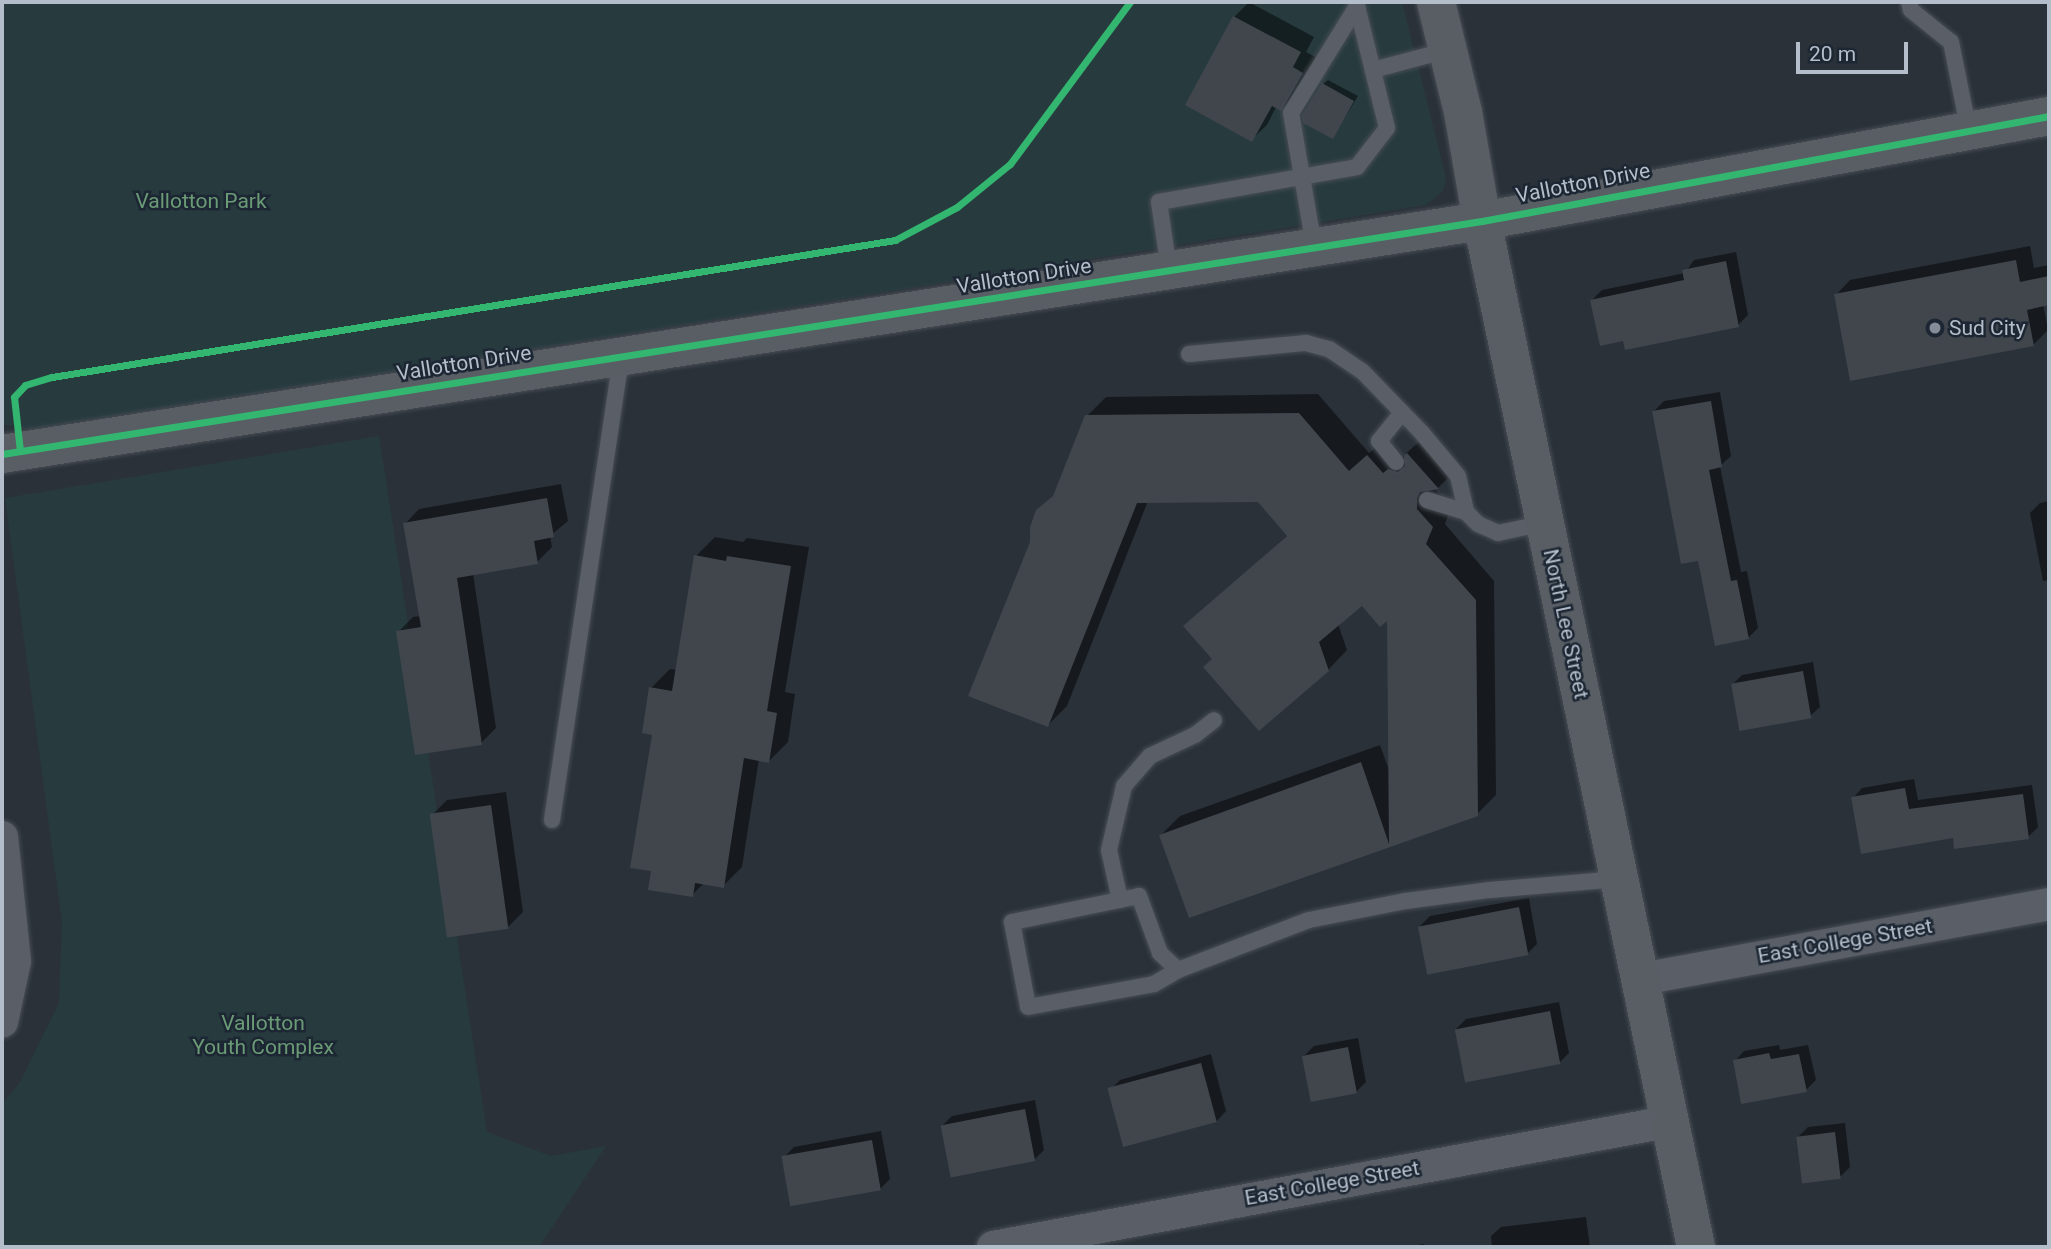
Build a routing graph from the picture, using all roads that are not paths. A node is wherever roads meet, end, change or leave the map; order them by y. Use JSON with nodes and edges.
{"nodes":[{"id":1,"x":1436,"y":2,"type":"edge"},
{"id":2,"x":1909,"y":2,"type":"edge"},
{"id":3,"x":1357,"y":4,"type":"edge"},
{"id":4,"x":1448,"y":50,"type":"junction"},
{"id":5,"x":1373,"y":71,"type":"junction"},
{"id":6,"x":2049,"y":116,"type":"edge"},
{"id":7,"x":1969,"y":131,"type":"junction"},
{"id":8,"x":1302,"y":177,"type":"junction"},
{"id":9,"x":1482,"y":221,"type":"junction"},
{"id":10,"x":1314,"y":246,"type":"junction"},
{"id":11,"x":1169,"y":269,"type":"junction"},
{"id":12,"x":1189,"y":354,"type":"dead end"},
{"id":13,"x":621,"y":357,"type":"junction"},
{"id":14,"x":1401,"y":414,"type":"junction"},
{"id":15,"x":2,"y":454,"type":"edge"},
{"id":16,"x":1396,"y":462,"type":"dead end"},
{"id":17,"x":1427,"y":500,"type":"dead end"},
{"id":18,"x":1466,"y":512,"type":"junction"},
{"id":19,"x":1545,"y":523,"type":"junction"},
{"id":20,"x":1214,"y":720,"type":"dead end"},
{"id":21,"x":551,"y":820,"type":"dead end"},
{"id":22,"x":2,"y":837,"type":"edge"},
{"id":23,"x":1619,"y":880,"type":"junction"},
{"id":24,"x":1121,"y":900,"type":"junction"},
{"id":25,"x":2049,"y":904,"type":"edge"},
{"id":26,"x":1178,"y":970,"type":"junction"},
{"id":27,"x":1641,"y":979,"type":"junction"},
{"id":28,"x":2,"y":1022,"type":"edge"},
{"id":29,"x":1672,"y":1121,"type":"junction"},
{"id":30,"x":993,"y":1247,"type":"edge"},
{"id":31,"x":1696,"y":1247,"type":"edge"}],
"edges":[{"from":1,"to":4,"type":"street","name":"North Lee Street"},
{"from":2,"to":7,"type":"lane"},
{"from":3,"to":5,"type":"lane"},
{"from":3,"to":8,"type":"lane"},
{"from":4,"to":5,"type":"lane"},
{"from":4,"to":9,"type":"street","name":"North Lee Street"},
{"from":5,"to":8,"type":"lane"},
{"from":6,"to":7,"type":"street","name":"Vallotton Drive"},
{"from":7,"to":9,"type":"street","name":"Vallotton Drive"},
{"from":8,"to":10,"type":"lane"},
{"from":8,"to":11,"type":"lane"},
{"from":9,"to":10,"type":"street","name":"Vallotton Drive"},
{"from":9,"to":19,"type":"street","name":"North Lee Street"},
{"from":10,"to":11,"type":"street","name":"Vallotton Drive"},
{"from":11,"to":13,"type":"street","name":"Vallotton Drive"},
{"from":12,"to":14,"type":"lane"},
{"from":13,"to":15,"type":"street","name":"Vallotton Drive"},
{"from":13,"to":21,"type":"lane"},
{"from":14,"to":16,"type":"lane"},
{"from":14,"to":18,"type":"lane"},
{"from":17,"to":18,"type":"lane"},
{"from":18,"to":19,"type":"lane"},
{"from":19,"to":23,"type":"street","name":"North Lee Street"},
{"from":20,"to":24,"type":"lane"},
{"from":22,"to":28,"type":"street"},
{"from":23,"to":26,"type":"lane"},
{"from":23,"to":27,"type":"street","name":"North Lee Street"},
{"from":24,"to":26,"type":"lane"},
{"from":24,"to":26,"type":"lane"},
{"from":25,"to":27,"type":"street","name":"East College Street"},
{"from":27,"to":29,"type":"street","name":"North Lee Street"},
{"from":29,"to":30,"type":"street","name":"East College Street"},
{"from":29,"to":31,"type":"street","name":"North Lee Street"}]}
